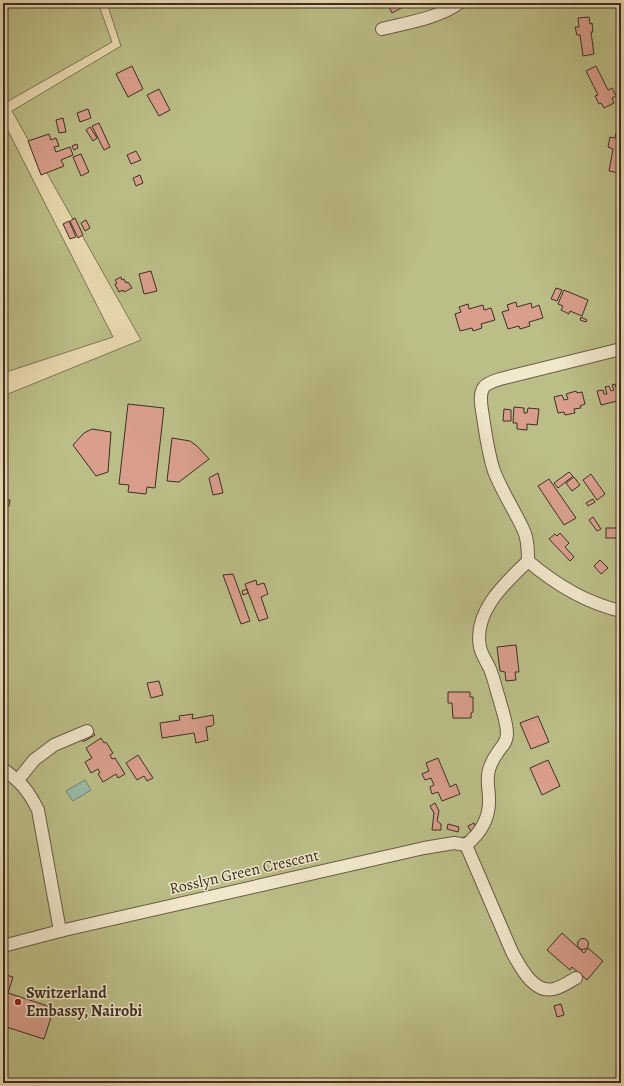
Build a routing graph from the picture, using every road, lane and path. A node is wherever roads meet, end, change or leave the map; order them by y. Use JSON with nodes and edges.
{"nodes":[{"id":1,"x":459,"y":3,"type":"edge"},
{"id":2,"x":382,"y":29,"type":"dead end"},
{"id":3,"x":621,"y":349,"type":"edge"},
{"id":4,"x":528,"y":561,"type":"junction"},
{"id":5,"x":621,"y":612,"type":"edge"},
{"id":6,"x":87,"y":731,"type":"dead end"},
{"id":7,"x":3,"y":769,"type":"edge"},
{"id":8,"x":18,"y":780,"type":"junction"},
{"id":9,"x":466,"y":845,"type":"junction"},
{"id":10,"x":60,"y":931,"type":"junction"},
{"id":11,"x":3,"y":946,"type":"edge"},
{"id":12,"x":576,"y":978,"type":"dead end"}],
"edges":[{"from":1,"to":2,"type":"street"},
{"from":3,"to":4,"type":"street"},
{"from":4,"to":5,"type":"street"},
{"from":4,"to":9,"type":"street"},
{"from":6,"to":8,"type":"street"},
{"from":7,"to":8,"type":"street"},
{"from":8,"to":10,"type":"street"},
{"from":9,"to":10,"type":"street","name":"Rosslyn Green Crescent"},
{"from":9,"to":12,"type":"street"},
{"from":10,"to":11,"type":"street","name":"Rosslyn Green Crescent"}]}
